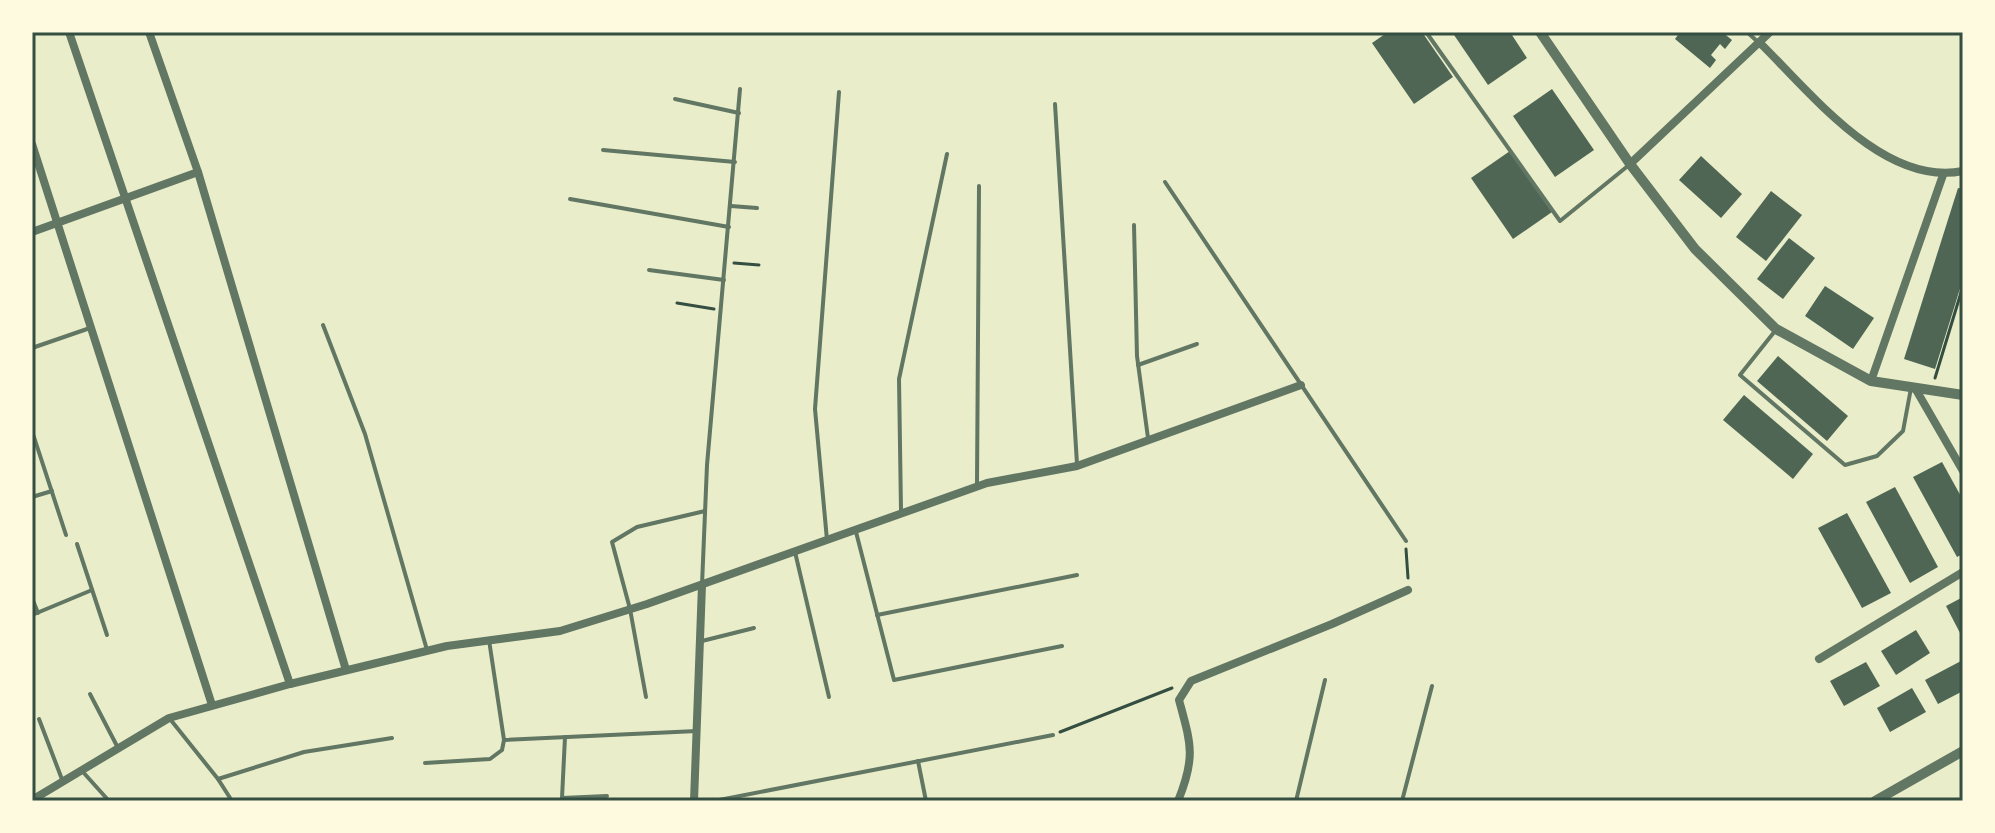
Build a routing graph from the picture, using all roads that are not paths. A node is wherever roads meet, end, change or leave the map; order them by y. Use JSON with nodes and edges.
{"nodes":[{"id":1,"x":69,"y":32,"type":"edge"},
{"id":2,"x":149,"y":32,"type":"edge"},
{"id":3,"x":1426,"y":32,"type":"edge"},
{"id":4,"x":1540,"y":32,"type":"edge"},
{"id":5,"x":1747,"y":32,"type":"edge"},
{"id":6,"x":1770,"y":32,"type":"edge"},
{"id":7,"x":1760,"y":43,"type":"junction"},
{"id":8,"x":740,"y":89,"type":"dead end"},
{"id":9,"x":839,"y":92,"type":"dead end"},
{"id":10,"x":675,"y":99,"type":"dead end"},
{"id":11,"x":1055,"y":104,"type":"dead end"},
{"id":12,"x":739,"y":113,"type":"junction"},
{"id":13,"x":32,"y":144,"type":"edge"},
{"id":14,"x":603,"y":150,"type":"dead end"},
{"id":15,"x":947,"y":154,"type":"dead end"},
{"id":16,"x":34,"y":158,"type":"edge"},
{"id":17,"x":735,"y":162,"type":"junction"},
{"id":18,"x":1630,"y":164,"type":"junction"},
{"id":19,"x":1963,"y":171,"type":"edge"},
{"id":20,"x":198,"y":172,"type":"junction"},
{"id":21,"x":1943,"y":175,"type":"junction"},
{"id":22,"x":1165,"y":182,"type":"dead end"},
{"id":23,"x":979,"y":186,"type":"dead end"},
{"id":24,"x":125,"y":198,"type":"junction"},
{"id":25,"x":570,"y":199,"type":"dead end"},
{"id":26,"x":731,"y":206,"type":"junction"},
{"id":27,"x":757,"y":208,"type":"dead end"},
{"id":28,"x":58,"y":223,"type":"junction"},
{"id":29,"x":1134,"y":225,"type":"dead end"},
{"id":30,"x":729,"y":227,"type":"junction"},
{"id":31,"x":32,"y":232,"type":"edge"},
{"id":32,"x":649,"y":270,"type":"dead end"},
{"id":33,"x":724,"y":280,"type":"junction"},
{"id":34,"x":323,"y":325,"type":"dead end"},
{"id":35,"x":91,"y":327,"type":"junction"},
{"id":36,"x":1776,"y":329,"type":"junction"},
{"id":37,"x":1197,"y":344,"type":"dead end"},
{"id":38,"x":32,"y":348,"type":"edge"},
{"id":39,"x":1138,"y":365,"type":"junction"},
{"id":40,"x":1871,"y":381,"type":"junction"},
{"id":41,"x":1301,"y":385,"type":"junction"},
{"id":42,"x":1913,"y":388,"type":"junction"},
{"id":43,"x":1963,"y":395,"type":"edge"},
{"id":44,"x":32,"y":431,"type":"edge"},
{"id":45,"x":1148,"y":440,"type":"junction"},
{"id":46,"x":1077,"y":466,"type":"junction"},
{"id":47,"x":1963,"y":471,"type":"edge"},
{"id":48,"x":977,"y":487,"type":"junction"},
{"id":49,"x":52,"y":491,"type":"junction"},
{"id":50,"x":32,"y":497,"type":"edge"},
{"id":51,"x":705,"y":511,"type":"junction"},
{"id":52,"x":901,"y":514,"type":"junction"},
{"id":53,"x":855,"y":530,"type":"junction"},
{"id":54,"x":66,"y":535,"type":"dead end"},
{"id":55,"x":827,"y":540,"type":"junction"},
{"id":56,"x":1406,"y":541,"type":"road end"},
{"id":57,"x":77,"y":544,"type":"dead end"},
{"id":58,"x":795,"y":551,"type":"junction"},
{"id":59,"x":1963,"y":572,"type":"edge"},
{"id":60,"x":1077,"y":575,"type":"dead end"},
{"id":61,"x":702,"y":585,"type":"junction"},
{"id":62,"x":92,"y":590,"type":"junction"},
{"id":63,"x":1408,"y":590,"type":"road end"},
{"id":64,"x":32,"y":598,"type":"edge"},
{"id":65,"x":630,"y":609,"type":"junction"},
{"id":66,"x":35,"y":614,"type":"edge"},
{"id":67,"x":877,"y":615,"type":"junction"},
{"id":68,"x":754,"y":628,"type":"dead end"},
{"id":69,"x":107,"y":635,"type":"dead end"},
{"id":70,"x":489,"y":640,"type":"junction"},
{"id":71,"x":700,"y":641,"type":"junction"},
{"id":72,"x":1062,"y":646,"type":"dead end"},
{"id":73,"x":427,"y":651,"type":"junction"},
{"id":74,"x":1819,"y":659,"type":"dead end"},
{"id":75,"x":346,"y":670,"type":"junction"},
{"id":76,"x":1325,"y":680,"type":"dead end"},
{"id":77,"x":290,"y":684,"type":"junction"},
{"id":78,"x":1432,"y":686,"type":"dead end"},
{"id":79,"x":90,"y":694,"type":"dead end"},
{"id":80,"x":646,"y":697,"type":"dead end"},
{"id":81,"x":829,"y":697,"type":"dead end"},
{"id":82,"x":212,"y":705,"type":"junction"},
{"id":83,"x":169,"y":718,"type":"junction"},
{"id":84,"x":39,"y":719,"type":"dead end"},
{"id":85,"x":697,"y":731,"type":"junction"},
{"id":86,"x":1053,"y":735,"type":"road end"},
{"id":87,"x":565,"y":737,"type":"junction"},
{"id":88,"x":392,"y":738,"type":"dead end"},
{"id":89,"x":504,"y":740,"type":"junction"},
{"id":90,"x":118,"y":748,"type":"junction"},
{"id":91,"x":1963,"y":751,"type":"edge"},
{"id":92,"x":918,"y":761,"type":"junction"},
{"id":93,"x":425,"y":763,"type":"dead end"},
{"id":94,"x":82,"y":770,"type":"junction"},
{"id":95,"x":218,"y":779,"type":"junction"},
{"id":96,"x":63,"y":782,"type":"junction"},
{"id":97,"x":607,"y":796,"type":"dead end"},
{"id":98,"x":32,"y":800,"type":"edge"},
{"id":99,"x":109,"y":801,"type":"edge"},
{"id":100,"x":232,"y":801,"type":"edge"},
{"id":101,"x":694,"y":801,"type":"edge"},
{"id":102,"x":714,"y":801,"type":"edge"},
{"id":103,"x":926,"y":801,"type":"edge"},
{"id":104,"x":1178,"y":801,"type":"edge"},
{"id":105,"x":1296,"y":801,"type":"edge"},
{"id":106,"x":1402,"y":801,"type":"edge"},
{"id":107,"x":1875,"y":801,"type":"edge"}],
"edges":[{"from":1,"to":24,"type":"street"},
{"from":2,"to":20,"type":"street"},
{"from":3,"to":18,"type":"lane"},
{"from":4,"to":18,"type":"street"},
{"from":5,"to":7,"type":"lane"},
{"from":6,"to":7,"type":"street"},
{"from":7,"to":18,"type":"street"},
{"from":7,"to":21,"type":"street"},
{"from":8,"to":12,"type":"lane"},
{"from":9,"to":55,"type":"lane"},
{"from":10,"to":12,"type":"lane"},
{"from":11,"to":46,"type":"lane"},
{"from":12,"to":17,"type":"lane"},
{"from":13,"to":16,"type":"street"},
{"from":14,"to":17,"type":"lane"},
{"from":15,"to":52,"type":"lane"},
{"from":16,"to":28,"type":"street"},
{"from":17,"to":26,"type":"lane"},
{"from":18,"to":36,"type":"street"},
{"from":19,"to":21,"type":"street"},
{"from":20,"to":24,"type":"street"},
{"from":20,"to":75,"type":"street"},
{"from":21,"to":40,"type":"street"},
{"from":22,"to":41,"type":"lane"},
{"from":23,"to":48,"type":"lane"},
{"from":24,"to":28,"type":"street"},
{"from":24,"to":77,"type":"street"},
{"from":25,"to":30,"type":"lane"},
{"from":26,"to":27,"type":"lane"},
{"from":26,"to":30,"type":"lane"},
{"from":28,"to":31,"type":"street"},
{"from":28,"to":35,"type":"street"},
{"from":29,"to":39,"type":"lane"},
{"from":30,"to":33,"type":"lane"},
{"from":32,"to":33,"type":"lane"},
{"from":33,"to":51,"type":"lane"},
{"from":34,"to":73,"type":"lane"},
{"from":35,"to":38,"type":"lane"},
{"from":35,"to":82,"type":"street"},
{"from":36,"to":40,"type":"street"},
{"from":36,"to":42,"type":"lane"},
{"from":37,"to":39,"type":"lane"},
{"from":39,"to":45,"type":"lane"},
{"from":40,"to":42,"type":"street"},
{"from":41,"to":45,"type":"street"},
{"from":41,"to":56,"type":"lane"},
{"from":42,"to":43,"type":"street"},
{"from":42,"to":47,"type":"street"},
{"from":44,"to":49,"type":"lane"},
{"from":45,"to":46,"type":"street"},
{"from":46,"to":48,"type":"street"},
{"from":48,"to":52,"type":"street"},
{"from":49,"to":50,"type":"lane"},
{"from":49,"to":54,"type":"lane"},
{"from":51,"to":61,"type":"lane"},
{"from":51,"to":65,"type":"lane"},
{"from":52,"to":53,"type":"street"},
{"from":53,"to":55,"type":"street"},
{"from":53,"to":67,"type":"lane"},
{"from":55,"to":58,"type":"street"},
{"from":57,"to":62,"type":"lane"},
{"from":58,"to":61,"type":"street"},
{"from":58,"to":81,"type":"lane"},
{"from":59,"to":74,"type":"street"},
{"from":60,"to":67,"type":"lane"},
{"from":61,"to":65,"type":"street"},
{"from":61,"to":71,"type":"street"},
{"from":62,"to":66,"type":"lane"},
{"from":62,"to":69,"type":"lane"},
{"from":63,"to":104,"type":"street"},
{"from":64,"to":66,"type":"lane"},
{"from":65,"to":70,"type":"street"},
{"from":65,"to":80,"type":"lane"},
{"from":67,"to":72,"type":"lane"},
{"from":68,"to":71,"type":"lane"},
{"from":70,"to":73,"type":"street"},
{"from":70,"to":89,"type":"lane"},
{"from":71,"to":85,"type":"street"},
{"from":73,"to":75,"type":"street"},
{"from":75,"to":77,"type":"street"},
{"from":76,"to":105,"type":"lane"},
{"from":77,"to":82,"type":"street"},
{"from":78,"to":106,"type":"lane"},
{"from":79,"to":90,"type":"lane"},
{"from":82,"to":83,"type":"street"},
{"from":83,"to":90,"type":"street"},
{"from":83,"to":95,"type":"lane"},
{"from":84,"to":96,"type":"lane"},
{"from":85,"to":87,"type":"lane"},
{"from":85,"to":101,"type":"street"},
{"from":86,"to":92,"type":"lane"},
{"from":87,"to":89,"type":"lane"},
{"from":87,"to":97,"type":"lane"},
{"from":88,"to":95,"type":"lane"},
{"from":89,"to":93,"type":"lane"},
{"from":90,"to":94,"type":"street"},
{"from":91,"to":107,"type":"street"},
{"from":92,"to":102,"type":"lane"},
{"from":92,"to":103,"type":"lane"},
{"from":94,"to":96,"type":"street"},
{"from":94,"to":99,"type":"lane"},
{"from":95,"to":100,"type":"lane"},
{"from":96,"to":98,"type":"street"}]}
